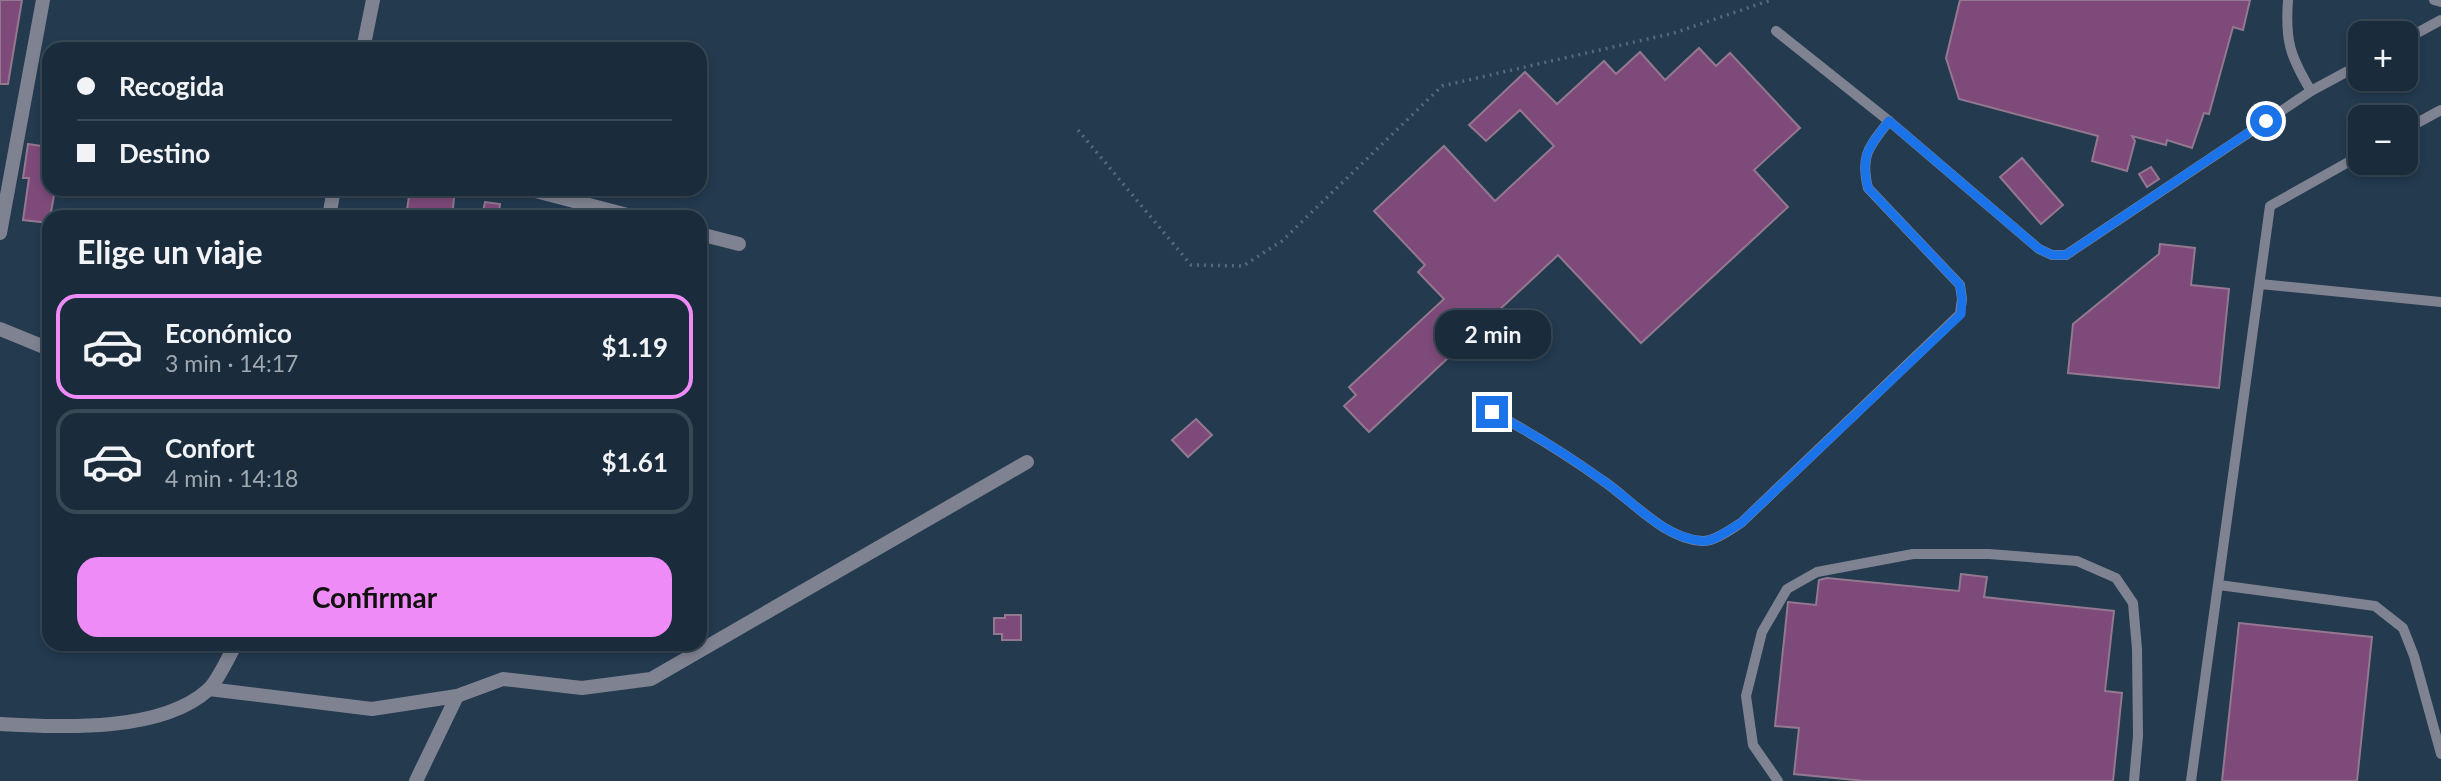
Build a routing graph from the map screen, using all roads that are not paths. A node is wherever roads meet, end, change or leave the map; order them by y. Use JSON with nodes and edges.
{"nodes":[{"id":1,"x":43,"y":0,"type":"edge"},
{"id":2,"x":373,"y":0,"type":"edge"},
{"id":3,"x":2288,"y":0,"type":"edge"},
{"id":4,"x":2434,"y":0,"type":"edge"},
{"id":5,"x":2441,"y":2,"type":"edge"},
{"id":6,"x":2441,"y":20,"type":"edge"},
{"id":7,"x":1776,"y":31,"type":"dead end"},
{"id":8,"x":2418,"y":32,"type":"edge"},
{"id":9,"x":364,"y":42,"type":"edge"},
{"id":10,"x":2348,"y":71,"type":"edge"},
{"id":11,"x":2311,"y":92,"type":"junction"},
{"id":12,"x":2441,"y":110,"type":"edge"},
{"id":13,"x":1889,"y":121,"type":"junction"},
{"id":14,"x":2418,"y":122,"type":"edge"},
{"id":15,"x":2348,"y":162,"type":"edge"},
{"id":16,"x":555,"y":196,"type":"edge"},
{"id":17,"x":608,"y":210,"type":"edge"},
{"id":18,"x":0,"y":233,"type":"edge"},
{"id":19,"x":707,"y":236,"type":"edge"},
{"id":20,"x":739,"y":244,"type":"dead end"},
{"id":21,"x":2260,"y":284,"type":"junction"},
{"id":22,"x":2441,"y":302,"type":"edge"},
{"id":23,"x":0,"y":329,"type":"edge"},
{"id":24,"x":42,"y":346,"type":"edge"},
{"id":25,"x":1492,"y":412,"type":"dead end"},
{"id":26,"x":1027,"y":462,"type":"dead end"},
{"id":27,"x":2219,"y":585,"type":"junction"},
{"id":28,"x":707,"y":647,"type":"edge"},
{"id":29,"x":232,"y":651,"type":"edge"},
{"id":30,"x":700,"y":651,"type":"edge"},
{"id":31,"x":209,"y":689,"type":"junction"},
{"id":32,"x":457,"y":696,"type":"junction"},
{"id":33,"x":0,"y":724,"type":"edge"},
{"id":34,"x":2441,"y":754,"type":"edge"},
{"id":35,"x":416,"y":781,"type":"edge"},
{"id":36,"x":1778,"y":781,"type":"edge"},
{"id":37,"x":2134,"y":781,"type":"edge"},
{"id":38,"x":2191,"y":781,"type":"edge"}],
"edges":[{"from":1,"to":18,"type":"street"},
{"from":2,"to":9,"type":"street"},
{"from":3,"to":11,"type":"lane"},
{"from":4,"to":5,"type":"lane"},
{"from":6,"to":8,"type":"lane"},
{"from":7,"to":13,"type":"lane"},
{"from":10,"to":11,"type":"lane"},
{"from":11,"to":13,"type":"lane"},
{"from":12,"to":14,"type":"lane"},
{"from":13,"to":25,"type":"lane"},
{"from":15,"to":21,"type":"lane"},
{"from":16,"to":17,"type":"street"},
{"from":19,"to":20,"type":"street"},
{"from":21,"to":22,"type":"lane"},
{"from":21,"to":27,"type":"lane"},
{"from":23,"to":24,"type":"street"},
{"from":26,"to":28,"type":"street"},
{"from":27,"to":34,"type":"lane"},
{"from":27,"to":38,"type":"lane"},
{"from":29,"to":31,"type":"street"},
{"from":30,"to":32,"type":"street"},
{"from":31,"to":32,"type":"street"},
{"from":31,"to":33,"type":"street"},
{"from":32,"to":35,"type":"street"},
{"from":36,"to":37,"type":"lane"}]}
